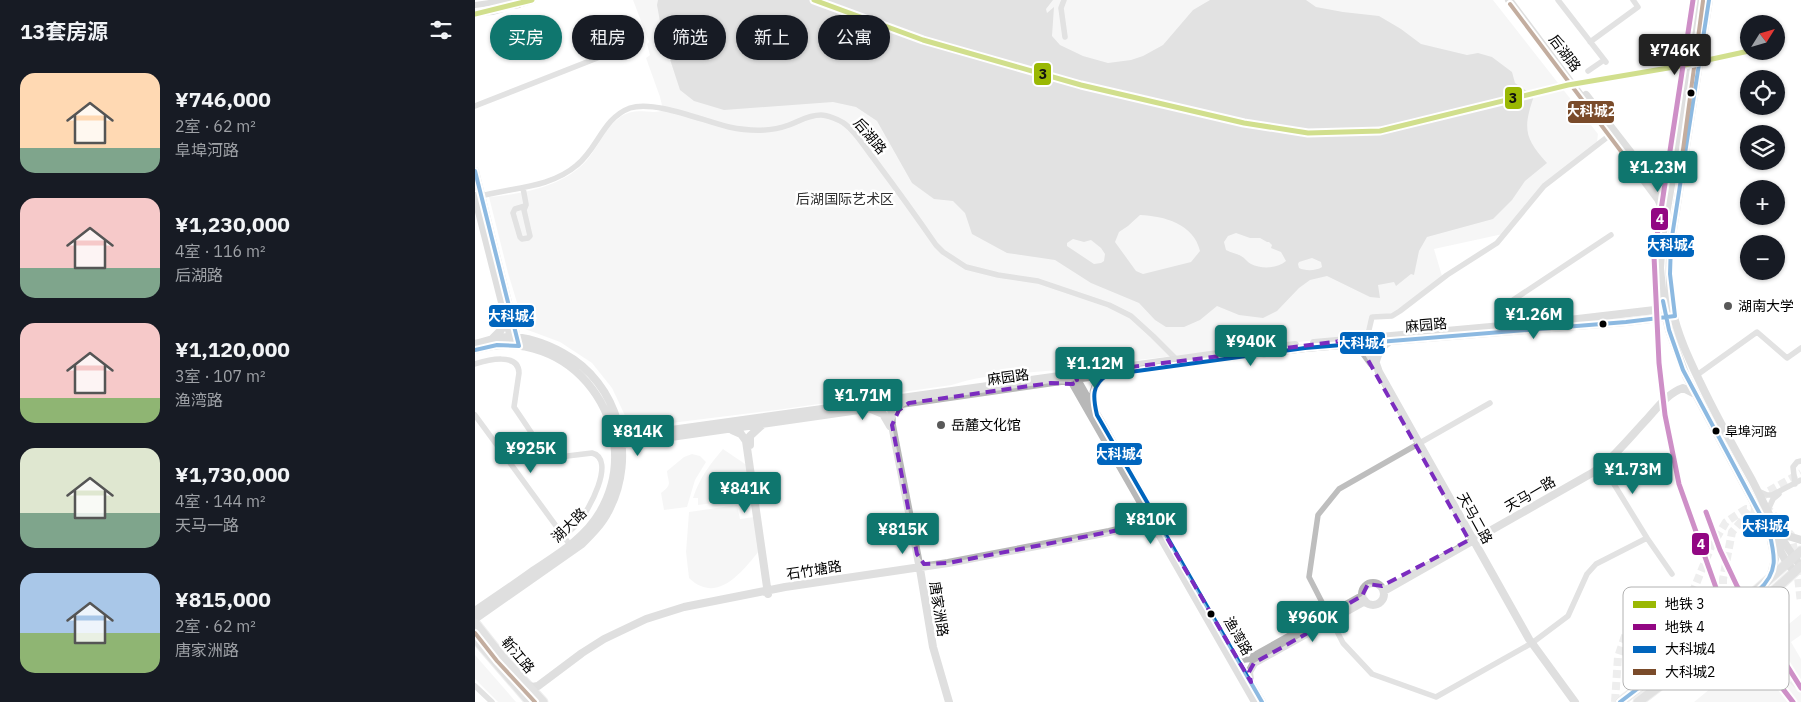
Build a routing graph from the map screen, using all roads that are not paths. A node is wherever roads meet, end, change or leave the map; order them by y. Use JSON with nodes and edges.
{"nodes":[{"id":1,"x":517,"y":0,"type":"edge"},
{"id":2,"x":532,"y":0,"type":"edge"},
{"id":3,"x":1064,"y":0,"type":"edge"},
{"id":4,"x":1509,"y":0,"type":"edge"},
{"id":5,"x":1515,"y":0,"type":"edge"},
{"id":6,"x":1558,"y":0,"type":"edge"},
{"id":7,"x":1633,"y":0,"type":"edge"},
{"id":8,"x":1697,"y":0,"type":"edge"},
{"id":9,"x":1709,"y":0,"type":"edge"},
{"id":10,"x":476,"y":8,"type":"edge"},
{"id":11,"x":1065,"y":37,"type":"dead end"},
{"id":12,"x":1590,"y":42,"type":"junction"},
{"id":13,"x":592,"y":60,"type":"edge"},
{"id":14,"x":1588,"y":71,"type":"dead end"},
{"id":15,"x":475,"y":106,"type":"edge"},
{"id":16,"x":1610,"y":135,"type":"junction"},
{"id":17,"x":1676,"y":156,"type":"junction"},
{"id":18,"x":1632,"y":160,"type":"junction"},
{"id":19,"x":1683,"y":163,"type":"junction"},
{"id":20,"x":475,"y":171,"type":"edge"},
{"id":21,"x":1673,"y":176,"type":"junction"},
{"id":22,"x":1650,"y":179,"type":"junction"},
{"id":23,"x":523,"y":188,"type":"junction"},
{"id":24,"x":477,"y":196,"type":"edge"},
{"id":25,"x":1667,"y":201,"type":"junction"},
{"id":26,"x":526,"y":205,"type":"junction"},
{"id":27,"x":1665,"y":220,"type":"junction"},
{"id":28,"x":1674,"y":224,"type":"junction"},
{"id":29,"x":1611,"y":235,"type":"dead end"},
{"id":30,"x":1662,"y":286,"type":"junction"},
{"id":31,"x":504,"y":310,"type":"junction"},
{"id":32,"x":1669,"y":313,"type":"junction"},
{"id":33,"x":1644,"y":316,"type":"junction"},
{"id":34,"x":1515,"y":324,"type":"junction"},
{"id":35,"x":514,"y":326,"type":"junction"},
{"id":36,"x":1671,"y":337,"type":"junction"},
{"id":37,"x":526,"y":339,"type":"junction"},
{"id":38,"x":490,"y":340,"type":"junction"},
{"id":39,"x":1369,"y":340,"type":"junction"},
{"id":40,"x":1392,"y":341,"type":"junction"},
{"id":41,"x":515,"y":342,"type":"junction"},
{"id":42,"x":475,"y":344,"type":"edge"},
{"id":43,"x":1350,"y":344,"type":"junction"},
{"id":44,"x":1801,"y":348,"type":"edge"},
{"id":45,"x":475,"y":350,"type":"edge"},
{"id":46,"x":1179,"y":362,"type":"junction"},
{"id":47,"x":475,"y":364,"type":"edge"},
{"id":48,"x":1373,"y":365,"type":"junction"},
{"id":49,"x":1108,"y":375,"type":"junction"},
{"id":50,"x":1697,"y":375,"type":"junction"},
{"id":51,"x":1686,"y":376,"type":"junction"},
{"id":52,"x":1073,"y":378,"type":"junction"},
{"id":53,"x":1051,"y":383,"type":"junction"},
{"id":54,"x":1695,"y":395,"type":"junction"},
{"id":55,"x":888,"y":403,"type":"junction"},
{"id":56,"x":909,"y":403,"type":"junction"},
{"id":57,"x":1490,"y":403,"type":"dead end"},
{"id":58,"x":1087,"y":408,"type":"junction"},
{"id":59,"x":871,"y":409,"type":"junction"},
{"id":60,"x":615,"y":411,"type":"junction"},
{"id":61,"x":475,"y":415,"type":"edge"},
{"id":62,"x":1097,"y":415,"type":"junction"},
{"id":63,"x":765,"y":424,"type":"junction"},
{"id":64,"x":891,"y":425,"type":"junction"},
{"id":65,"x":725,"y":429,"type":"junction"},
{"id":66,"x":646,"y":438,"type":"junction"},
{"id":67,"x":618,"y":441,"type":"junction"},
{"id":68,"x":1417,"y":444,"type":"junction"},
{"id":69,"x":1801,"y":461,"type":"edge"},
{"id":70,"x":1602,"y":464,"type":"junction"},
{"id":71,"x":622,"y":467,"type":"junction"},
{"id":72,"x":1798,"y":482,"type":"edge"},
{"id":73,"x":1758,"y":491,"type":"junction"},
{"id":74,"x":1138,"y":499,"type":"junction"},
{"id":75,"x":1768,"y":510,"type":"junction"},
{"id":76,"x":1152,"y":518,"type":"junction"},
{"id":77,"x":1776,"y":526,"type":"junction"},
{"id":78,"x":1132,"y":528,"type":"junction"},
{"id":79,"x":1769,"y":531,"type":"junction"},
{"id":80,"x":563,"y":536,"type":"junction"},
{"id":81,"x":1647,"y":538,"type":"junction"},
{"id":82,"x":1161,"y":539,"type":"junction"},
{"id":83,"x":1471,"y":540,"type":"junction"},
{"id":84,"x":1801,"y":540,"type":"edge"},
{"id":85,"x":570,"y":545,"type":"junction"},
{"id":86,"x":916,"y":554,"type":"junction"},
{"id":87,"x":1794,"y":557,"type":"edge"},
{"id":88,"x":931,"y":566,"type":"junction"},
{"id":89,"x":918,"y":568,"type":"junction"},
{"id":90,"x":1798,"y":569,"type":"edge"},
{"id":91,"x":906,"y":570,"type":"junction"},
{"id":92,"x":1672,"y":574,"type":"dead end"},
{"id":93,"x":767,"y":576,"type":"junction"},
{"id":94,"x":1770,"y":579,"type":"junction"},
{"id":95,"x":920,"y":580,"type":"junction"},
{"id":96,"x":785,"y":587,"type":"junction"},
{"id":97,"x":1761,"y":587,"type":"edge"},
{"id":98,"x":1777,"y":587,"type":"edge"},
{"id":99,"x":1383,"y":588,"type":"junction"},
{"id":100,"x":769,"y":592,"type":"junction"},
{"id":101,"x":753,"y":593,"type":"junction"},
{"id":102,"x":1363,"y":599,"type":"junction"},
{"id":103,"x":490,"y":605,"type":"junction"},
{"id":104,"x":475,"y":606,"type":"edge"},
{"id":105,"x":475,"y":611,"type":"edge"},
{"id":106,"x":1330,"y":618,"type":"junction"},
{"id":107,"x":475,"y":619,"type":"edge"},
{"id":108,"x":475,"y":623,"type":"edge"},
{"id":109,"x":485,"y":636,"type":"junction"},
{"id":110,"x":475,"y":638,"type":"edge"},
{"id":111,"x":1530,"y":644,"type":"junction"},
{"id":112,"x":1234,"y":653,"type":"junction"},
{"id":113,"x":1251,"y":682,"type":"junction"},
{"id":114,"x":525,"y":684,"type":"junction"},
{"id":115,"x":475,"y":688,"type":"edge"},
{"id":116,"x":1635,"y":690,"type":"edge"},
{"id":117,"x":1637,"y":690,"type":"edge"},
{"id":118,"x":1654,"y":690,"type":"edge"},
{"id":119,"x":1631,"y":695,"type":"junction"},
{"id":120,"x":1436,"y":697,"type":"junction"},
{"id":121,"x":490,"y":702,"type":"edge"},
{"id":122,"x":530,"y":702,"type":"edge"},
{"id":123,"x":543,"y":702,"type":"edge"},
{"id":124,"x":947,"y":702,"type":"edge"},
{"id":125,"x":1255,"y":702,"type":"edge"},
{"id":126,"x":1262,"y":702,"type":"edge"},
{"id":127,"x":1431,"y":702,"type":"edge"},
{"id":128,"x":1570,"y":702,"type":"edge"},
{"id":129,"x":1575,"y":702,"type":"edge"},
{"id":130,"x":1620,"y":702,"type":"edge"},
{"id":131,"x":1638,"y":702,"type":"edge"}],
"edges":[{"from":1,"to":10,"type":"main road"},
{"from":2,"to":10,"type":"main road"},
{"from":3,"to":11,"type":"street"},
{"from":4,"to":16,"type":"main road","name":"后湖路"},
{"from":5,"to":18,"type":"main road","name":"后湖路"},
{"from":6,"to":12,"type":"street"},
{"from":7,"to":12,"type":"street"},
{"from":8,"to":17,"type":"main road"},
{"from":9,"to":19,"type":"main road"},
{"from":12,"to":14,"type":"street"},
{"from":13,"to":15,"type":"street"},
{"from":16,"to":18,"type":"main road","name":"后湖路"},
{"from":16,"to":39,"type":"street"},
{"from":17,"to":18,"type":"main road","name":"后湖路"},
{"from":17,"to":21,"type":"main road"},
{"from":18,"to":22,"type":"main road"},
{"from":18,"to":27,"type":"main road","name":"后湖路"},
{"from":19,"to":21,"type":"main road"},
{"from":19,"to":28,"type":"main road"},
{"from":20,"to":24,"type":"main road"},
{"from":21,"to":22,"type":"main road"},
{"from":21,"to":25,"type":"main road"},
{"from":22,"to":25,"type":"main road"},
{"from":23,"to":24,"type":"street","name":"后湖路"},
{"from":23,"to":26,"type":"street"},
{"from":23,"to":46,"type":"street","name":"后湖路"},
{"from":24,"to":31,"type":"main road"},
{"from":24,"to":35,"type":"main road"},
{"from":25,"to":27,"type":"main road"},
{"from":25,"to":28,"type":"main road"},
{"from":26,"to":26,"type":"street"},
{"from":27,"to":30,"type":"main road"},
{"from":28,"to":32,"type":"main road"},
{"from":29,"to":34,"type":"street"},
{"from":30,"to":32,"type":"main road"},
{"from":30,"to":33,"type":"main road"},
{"from":31,"to":38,"type":"main road"},
{"from":31,"to":41,"type":"main road"},
{"from":32,"to":33,"type":"main road","name":"麻园路"},
{"from":32,"to":36,"type":"main road"},
{"from":32,"to":50,"type":"main road"},
{"from":33,"to":34,"type":"main road","name":"麻园路"},
{"from":33,"to":36,"type":"main road"},
{"from":33,"to":40,"type":"main road","name":"麻园路"},
{"from":34,"to":39,"type":"main road","name":"麻园路"},
{"from":35,"to":37,"type":"main road"},
{"from":35,"to":41,"type":"main road"},
{"from":36,"to":51,"type":"main road"},
{"from":37,"to":41,"type":"main road"},
{"from":37,"to":60,"type":"main road"},
{"from":38,"to":41,"type":"main road"},
{"from":38,"to":42,"type":"main road"},
{"from":39,"to":40,"type":"main road","name":"麻园路"},
{"from":39,"to":43,"type":"main road","name":"麻园路"},
{"from":39,"to":46,"type":"main road","name":"麻园路"},
{"from":39,"to":48,"type":"main road","name":"天马二路"},
{"from":40,"to":48,"type":"main road"},
{"from":41,"to":45,"type":"main road"},
{"from":41,"to":67,"type":"main road","name":"湖大路"},
{"from":43,"to":46,"type":"main road","name":"麻园路"},
{"from":43,"to":48,"type":"main road"},
{"from":44,"to":50,"type":"street"},
{"from":46,"to":49,"type":"main road","name":"麻园路"},
{"from":46,"to":52,"type":"main road","name":"麻园路"},
{"from":47,"to":80,"type":"street"},
{"from":48,"to":68,"type":"main road","name":"天马二路"},
{"from":49,"to":52,"type":"main road","name":"麻园路"},
{"from":49,"to":62,"type":"main road"},
{"from":50,"to":73,"type":"main road"},
{"from":51,"to":54,"type":"main road"},
{"from":51,"to":70,"type":"main road","name":"天马一路"},
{"from":52,"to":53,"type":"main road","name":"麻园路"},
{"from":52,"to":55,"type":"main road","name":"麻园路"},
{"from":52,"to":58,"type":"main road","name":"渔湾路"},
{"from":52,"to":62,"type":"main road","name":"渔湾路"},
{"from":53,"to":56,"type":"main road","name":"麻园路"},
{"from":53,"to":58,"type":"main road"},
{"from":54,"to":70,"type":"main road","name":"天马一路"},
{"from":54,"to":79,"type":"main road"},
{"from":55,"to":56,"type":"main road","name":"麻园路"},
{"from":55,"to":59,"type":"main road","name":"麻园路"},
{"from":55,"to":64,"type":"main road","name":"唐家洲路"},
{"from":55,"to":66,"type":"main road","name":"麻园路"},
{"from":56,"to":64,"type":"main road"},
{"from":57,"to":68,"type":"street"},
{"from":58,"to":74,"type":"main road","name":"渔湾路"},
{"from":59,"to":63,"type":"main road","name":"麻园路"},
{"from":59,"to":64,"type":"main road"},
{"from":60,"to":66,"type":"main road"},
{"from":60,"to":67,"type":"main road"},
{"from":61,"to":80,"type":"street"},
{"from":62,"to":76,"type":"main road","name":"渔湾路"},
{"from":63,"to":65,"type":"main road","name":"麻园路"},
{"from":63,"to":93,"type":"main road"},
{"from":64,"to":86,"type":"main road","name":"唐家洲路"},
{"from":65,"to":66,"type":"main road","name":"麻园路"},
{"from":65,"to":93,"type":"main road"},
{"from":66,"to":67,"type":"main road","name":"麻园路"},
{"from":66,"to":71,"type":"main road"},
{"from":67,"to":71,"type":"main road"},
{"from":67,"to":85,"type":"main road","name":"湖大路"},
{"from":68,"to":83,"type":"main road","name":"天马二路"},
{"from":68,"to":106,"type":"street"},
{"from":69,"to":72,"type":"street"},
{"from":70,"to":81,"type":"street"},
{"from":70,"to":83,"type":"main road","name":"天马一路"},
{"from":71,"to":103,"type":"main road"},
{"from":72,"to":73,"type":"street"},
{"from":72,"to":75,"type":"street"},
{"from":73,"to":75,"type":"main road"},
{"from":74,"to":76,"type":"main road","name":"渔湾路"},
{"from":74,"to":78,"type":"main road"},
{"from":75,"to":77,"type":"main road"},
{"from":76,"to":78,"type":"main road","name":"石竹塘路"},
{"from":76,"to":82,"type":"main road","name":"渔湾路"},
{"from":76,"to":112,"type":"main road","name":"渔湾路"},
{"from":77,"to":84,"type":"main road"},
{"from":77,"to":87,"type":"main road"},
{"from":78,"to":82,"type":"main road"},
{"from":78,"to":88,"type":"main road","name":"石竹塘路"},
{"from":79,"to":87,"type":"main road"},
{"from":79,"to":94,"type":"main road"},
{"from":80,"to":85,"type":"street"},
{"from":81,"to":92,"type":"street"},
{"from":81,"to":111,"type":"street"},
{"from":82,"to":125,"type":"main road","name":"渔湾路"},
{"from":83,"to":99,"type":"main road","name":"天马一路"},
{"from":83,"to":111,"type":"main road","name":"天马二路"},
{"from":85,"to":103,"type":"main road","name":"湖大路"},
{"from":86,"to":88,"type":"main road"},
{"from":86,"to":89,"type":"main road","name":"唐家洲路"},
{"from":86,"to":91,"type":"main road"},
{"from":87,"to":90,"type":"main road"},
{"from":87,"to":94,"type":"main road"},
{"from":88,"to":89,"type":"main road","name":"石竹塘路"},
{"from":88,"to":95,"type":"main road"},
{"from":89,"to":91,"type":"main road","name":"石竹塘路"},
{"from":89,"to":95,"type":"main road","name":"唐家洲路"},
{"from":90,"to":98,"type":"main road"},
{"from":91,"to":95,"type":"main road"},
{"from":91,"to":96,"type":"main road","name":"石竹塘路"},
{"from":91,"to":100,"type":"main road","name":"石竹塘路"},
{"from":93,"to":96,"type":"main road"},
{"from":93,"to":100,"type":"main road"},
{"from":93,"to":101,"type":"main road"},
{"from":94,"to":97,"type":"main road"},
{"from":95,"to":124,"type":"main road","name":"唐家洲路"},
{"from":96,"to":100,"type":"main road","name":"石竹塘路"},
{"from":99,"to":102,"type":"main road","name":"天马一路"},
{"from":99,"to":102,"type":"main road","name":"天马一路"},
{"from":100,"to":101,"type":"main road","name":"石竹塘路"},
{"from":100,"to":123,"type":"main road","name":"石竹塘路"},
{"from":101,"to":114,"type":"main road","name":"石竹塘路"},
{"from":102,"to":106,"type":"main road","name":"天马一路"},
{"from":103,"to":104,"type":"main road"},
{"from":103,"to":105,"type":"main road","name":"湖大路"},
{"from":103,"to":107,"type":"main road"},
{"from":103,"to":109,"type":"main road"},
{"from":106,"to":112,"type":"main road","name":"天马一路"},
{"from":106,"to":113,"type":"main road","name":"天马一路"},
{"from":106,"to":120,"type":"street"},
{"from":108,"to":109,"type":"main road","name":"靳江路"},
{"from":109,"to":114,"type":"main road","name":"靳江路"},
{"from":110,"to":122,"type":"main road"},
{"from":111,"to":120,"type":"street"},
{"from":111,"to":128,"type":"main road"},
{"from":111,"to":129,"type":"main road","name":"天马二路"},
{"from":112,"to":113,"type":"main road","name":"渔湾路"},
{"from":113,"to":126,"type":"main road","name":"渔湾路"},
{"from":114,"to":123,"type":"main road","name":"靳江路"},
{"from":115,"to":121,"type":"street"},
{"from":116,"to":119,"type":"main road"},
{"from":117,"to":119,"type":"main road"},
{"from":118,"to":131,"type":"main road"},
{"from":119,"to":130,"type":"main road"},
{"from":120,"to":127,"type":"street"}]}
